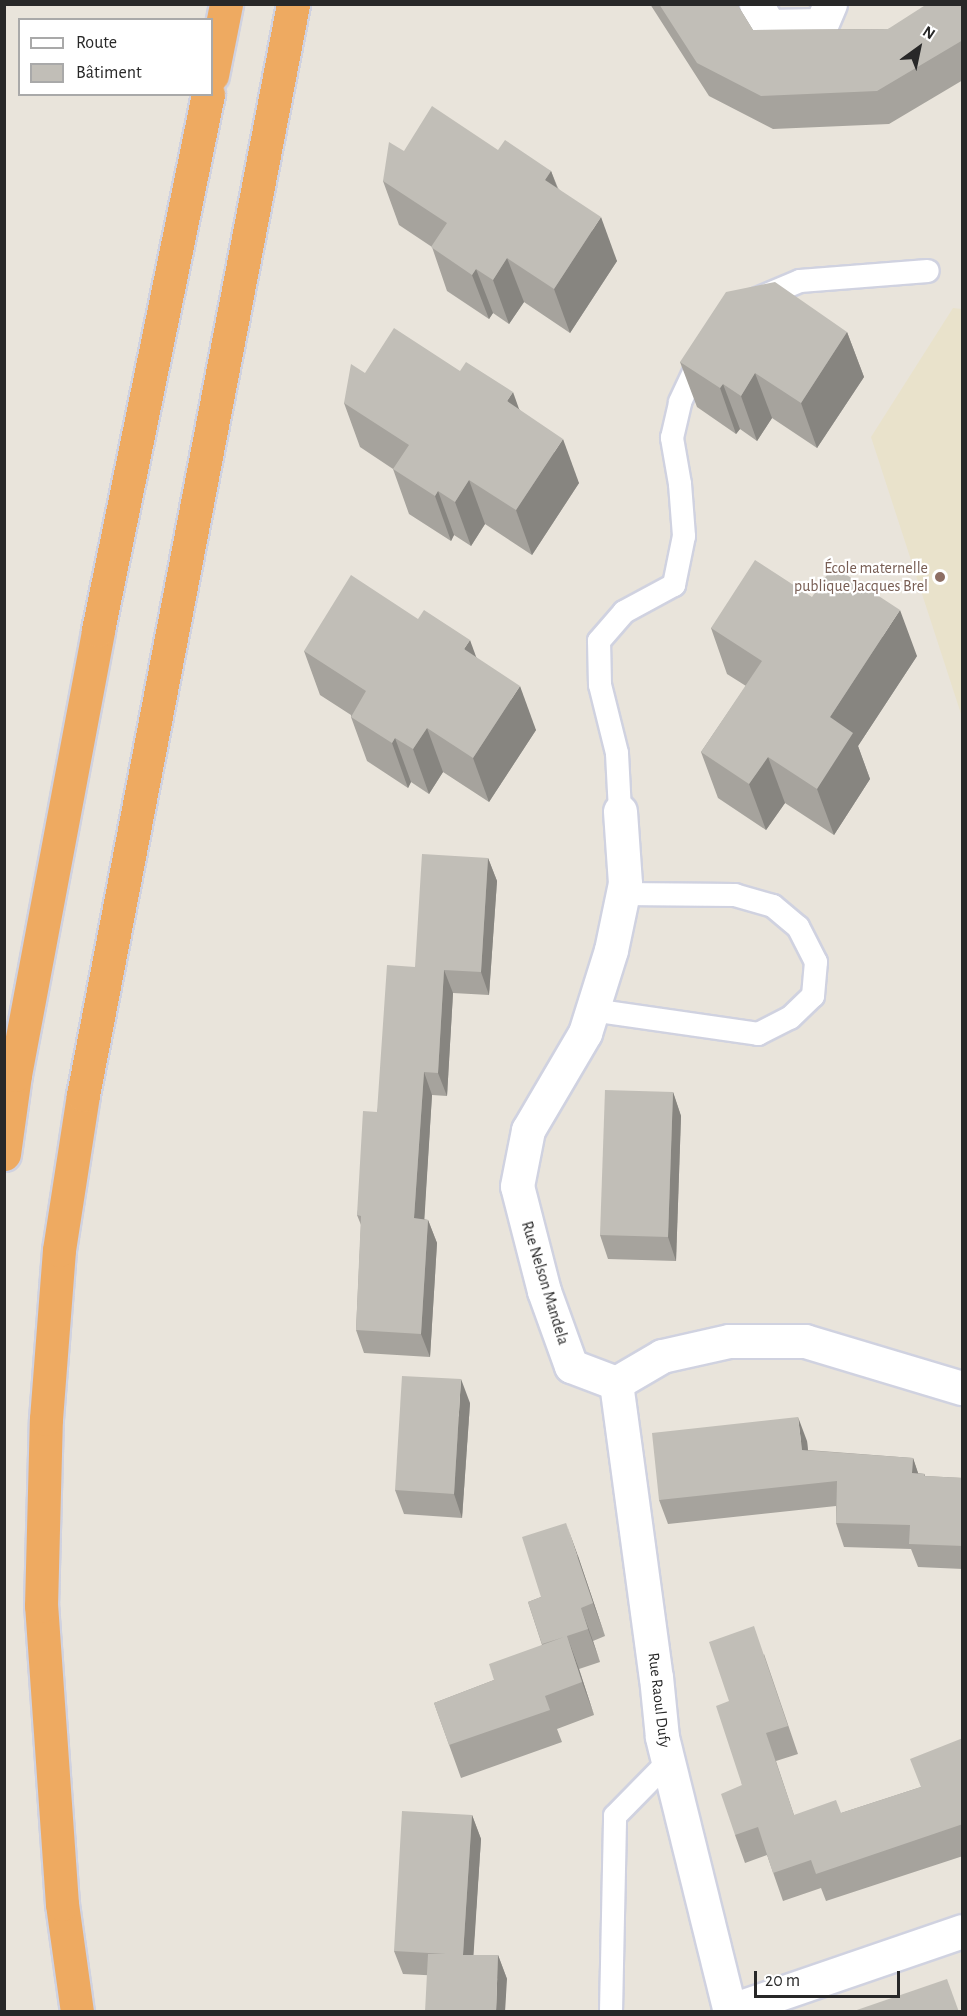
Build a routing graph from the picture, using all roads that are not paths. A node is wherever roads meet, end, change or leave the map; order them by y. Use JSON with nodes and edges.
{"nodes":[{"id":1,"x":226,"y":4,"type":"edge"},
{"id":2,"x":293,"y":4,"type":"edge"},
{"id":3,"x":756,"y":4,"type":"edge"},
{"id":4,"x":830,"y":4,"type":"edge"},
{"id":5,"x":213,"y":70,"type":"edge"},
{"id":6,"x":208,"y":96,"type":"edge"},
{"id":7,"x":928,"y":271,"type":"dead end"},
{"id":8,"x":740,"y":309,"type":"edge"},
{"id":9,"x":717,"y":333,"type":"edge"},
{"id":10,"x":620,"y":811,"type":"joint"},
{"id":11,"x":622,"y":894,"type":"junction"},
{"id":12,"x":592,"y":1010,"type":"junction"},
{"id":13,"x":4,"y":1154,"type":"edge"},
{"id":14,"x":616,"y":1383,"type":"junction"},
{"id":15,"x":963,"y":1388,"type":"edge"},
{"id":16,"x":668,"y":1762,"type":"junction"},
{"id":17,"x":963,"y":1931,"type":"edge"},
{"id":18,"x":730,"y":2011,"type":"edge"},
{"id":19,"x":77,"y":2012,"type":"edge"},
{"id":20,"x":611,"y":2012,"type":"edge"}],
"edges":[{"from":1,"to":5,"type":"highway"},
{"from":2,"to":19,"type":"highway"},
{"from":3,"to":4,"type":"street"},
{"from":6,"to":13,"type":"highway"},
{"from":7,"to":8,"type":"lane"},
{"from":9,"to":10,"type":"lane"},
{"from":10,"to":11,"type":"street","name":"Rue Nelson Mandela"},
{"from":11,"to":12,"type":"street","name":"Rue Nelson Mandela"},
{"from":11,"to":12,"type":"lane"},
{"from":12,"to":14,"type":"street","name":"Rue Nelson Mandela"},
{"from":14,"to":15,"type":"street"},
{"from":14,"to":16,"type":"street","name":"Rue Raoul Dufy"},
{"from":16,"to":18,"type":"street","name":"Rue Raoul Dufy"},
{"from":16,"to":20,"type":"lane"},
{"from":17,"to":18,"type":"street"}]}
